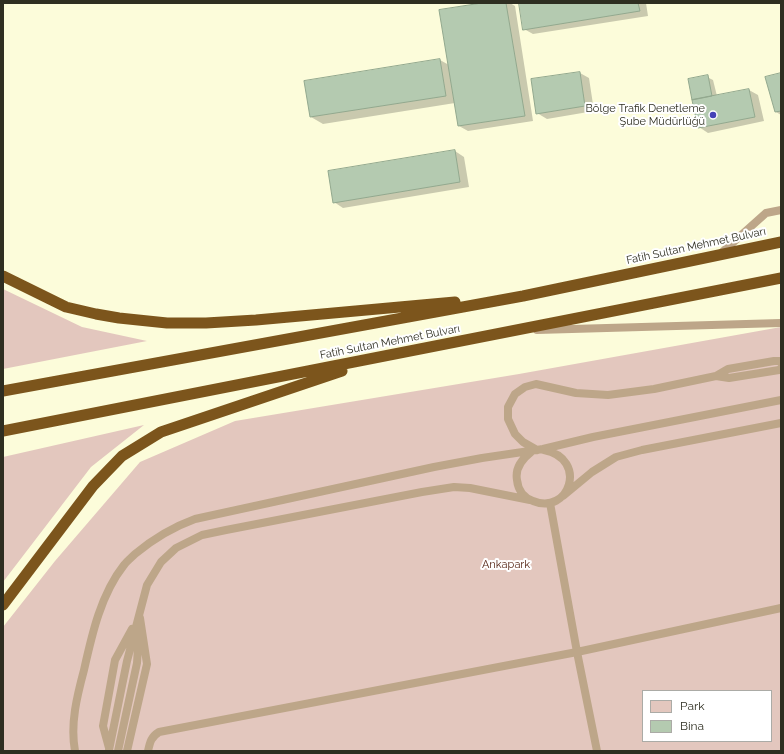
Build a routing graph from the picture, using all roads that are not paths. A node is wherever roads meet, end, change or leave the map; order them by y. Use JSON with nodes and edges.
{"nodes":[{"id":1,"x":781,"y":210,"type":"edge"},
{"id":2,"x":781,"y":242,"type":"edge"},
{"id":3,"x":719,"y":255,"type":"junction"},
{"id":4,"x":3,"y":276,"type":"edge"},
{"id":5,"x":781,"y":278,"type":"edge"},
{"id":6,"x":523,"y":296,"type":"junction"},
{"id":7,"x":781,"y":323,"type":"edge"},
{"id":8,"x":516,"y":330,"type":"junction"},
{"id":9,"x":383,"y":357,"type":"junction"},
{"id":10,"x":781,"y":361,"type":"edge"},
{"id":11,"x":781,"y":368,"type":"edge"},
{"id":12,"x":716,"y":376,"type":"junction"},
{"id":13,"x":3,"y":391,"type":"edge"},
{"id":14,"x":781,"y":400,"type":"edge"},
{"id":15,"x":781,"y":423,"type":"edge"},
{"id":16,"x":3,"y":431,"type":"edge"},
{"id":17,"x":537,"y":450,"type":"junction"},
{"id":18,"x":563,"y":496,"type":"junction"},
{"id":19,"x":530,"y":500,"type":"junction"},
{"id":20,"x":550,"y":503,"type":"junction"},
{"id":21,"x":3,"y":605,"type":"edge"},
{"id":22,"x":781,"y":608,"type":"edge"},
{"id":23,"x":140,"y":615,"type":"junction"},
{"id":24,"x":576,"y":652,"type":"junction"},
{"id":25,"x":109,"y":750,"type":"edge"},
{"id":26,"x":75,"y":751,"type":"edge"},
{"id":27,"x":118,"y":751,"type":"edge"},
{"id":28,"x":128,"y":751,"type":"edge"},
{"id":29,"x":148,"y":751,"type":"edge"},
{"id":30,"x":597,"y":751,"type":"edge"}],
"edges":[{"from":1,"to":3,"type":"lane"},
{"from":2,"to":3,"type":"highway","name":"Fatih Sultan Mehmet Bulvarı"},
{"from":3,"to":6,"type":"highway","name":"Fatih Sultan Mehmet Bulvarı"},
{"from":4,"to":6,"type":"highway"},
{"from":5,"to":8,"type":"highway","name":"Fatih Sultan Mehmet Bulvarı"},
{"from":6,"to":13,"type":"highway","name":"Fatih Sultan Mehmet Bulvarı"},
{"from":7,"to":8,"type":"lane"},
{"from":8,"to":9,"type":"highway","name":"Fatih Sultan Mehmet Bulvarı"},
{"from":9,"to":16,"type":"highway","name":"Fatih Sultan Mehmet Bulvarı"},
{"from":9,"to":21,"type":"highway"},
{"from":10,"to":12,"type":"lane"},
{"from":11,"to":12,"type":"lane"},
{"from":12,"to":17,"type":"lane"},
{"from":14,"to":17,"type":"lane"},
{"from":15,"to":18,"type":"lane"},
{"from":17,"to":18,"type":"lane"},
{"from":17,"to":19,"type":"lane"},
{"from":17,"to":26,"type":"lane"},
{"from":18,"to":20,"type":"lane"},
{"from":19,"to":20,"type":"lane"},
{"from":19,"to":23,"type":"lane"},
{"from":20,"to":24,"type":"lane"},
{"from":22,"to":24,"type":"lane"},
{"from":23,"to":25,"type":"lane"},
{"from":23,"to":27,"type":"lane"},
{"from":23,"to":28,"type":"lane"},
{"from":24,"to":29,"type":"lane"},
{"from":24,"to":30,"type":"lane"}]}
